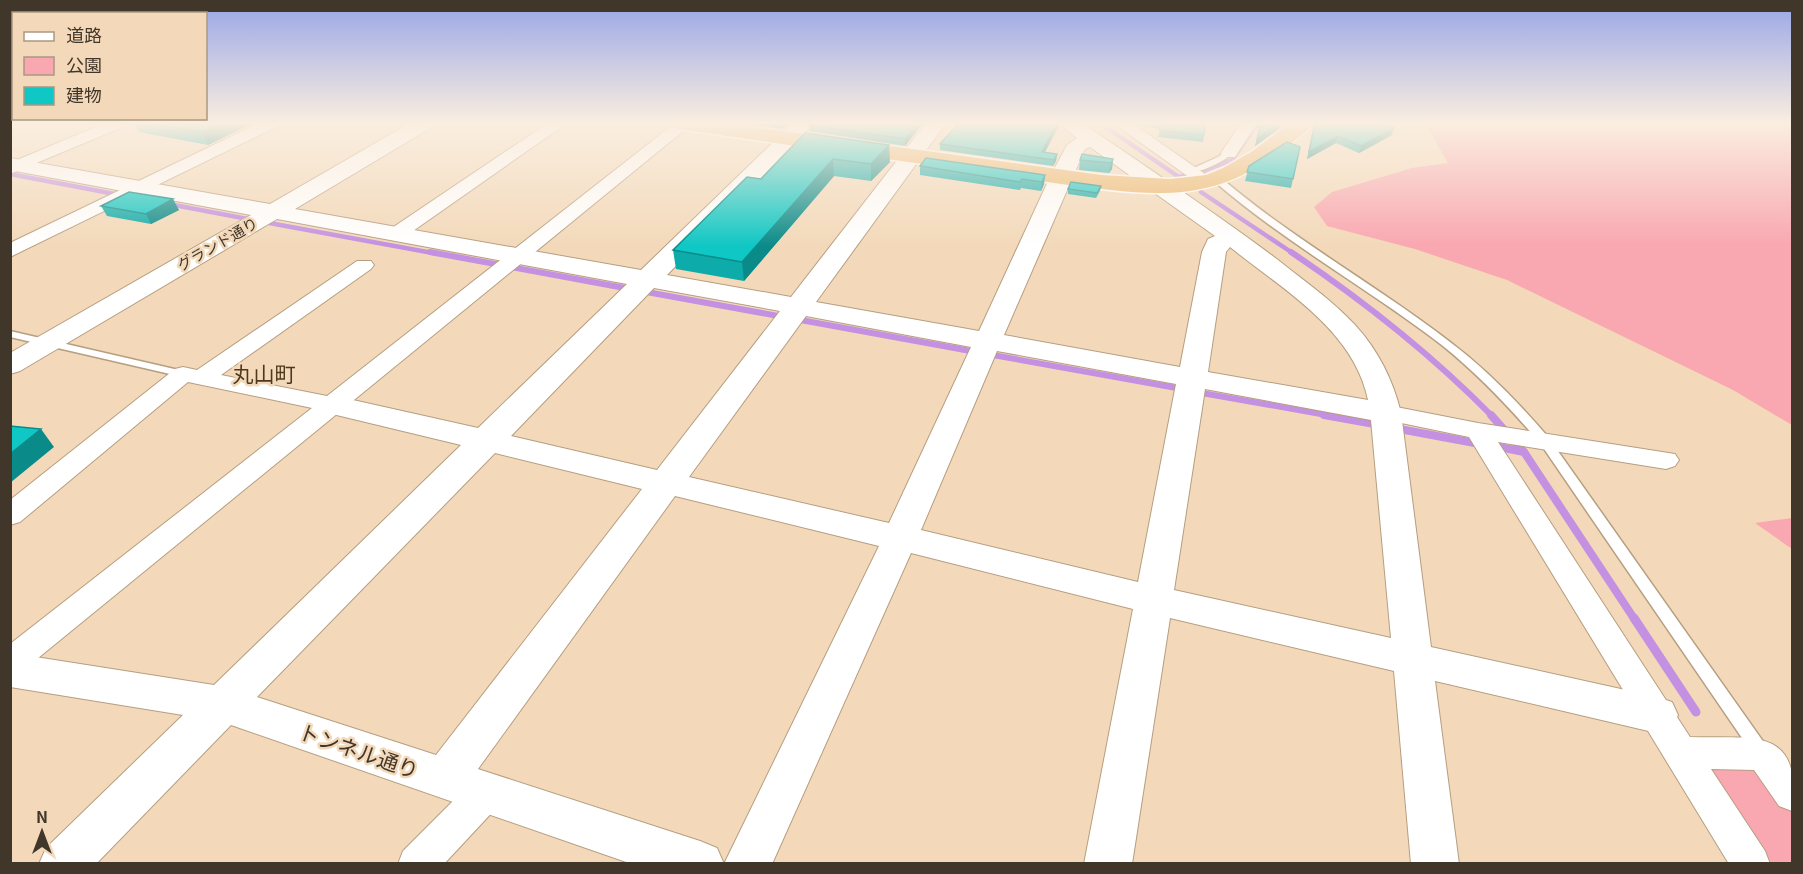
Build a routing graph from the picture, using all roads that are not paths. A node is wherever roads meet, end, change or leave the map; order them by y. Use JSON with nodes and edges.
{"nodes":[{"id":1,"x":189,"y":164,"type":"edge"},
{"id":2,"x":354,"y":164,"type":"edge"},
{"id":3,"x":500,"y":164,"type":"edge"},
{"id":4,"x":633,"y":164,"type":"edge"},
{"id":5,"x":763,"y":164,"type":"edge"},
{"id":6,"x":905,"y":164,"type":"edge"},
{"id":7,"x":967,"y":164,"type":"edge"},
{"id":8,"x":1068,"y":164,"type":"edge"},
{"id":9,"x":1127,"y":164,"type":"edge"},
{"id":10,"x":1184,"y":164,"type":"edge"},
{"id":11,"x":1217,"y":164,"type":"edge"},
{"id":12,"x":1245,"y":164,"type":"edge"},
{"id":13,"x":14,"y":166,"type":"edge"},
{"id":14,"x":1061,"y":177,"type":"junction"},
{"id":15,"x":1205,"y":177,"type":"junction"},
{"id":16,"x":1159,"y":186,"type":"junction"},
{"id":17,"x":140,"y":188,"type":"junction"},
{"id":18,"x":271,"y":212,"type":"junction"},
{"id":19,"x":396,"y":234,"type":"junction"},
{"id":20,"x":1233,"y":238,"type":"junction"},
{"id":21,"x":10,"y":251,"type":"edge"},
{"id":22,"x":518,"y":256,"type":"junction"},
{"id":23,"x":364,"y":265,"type":"dead end"},
{"id":24,"x":646,"y":280,"type":"junction"},
{"id":25,"x":799,"y":307,"type":"junction"},
{"id":26,"x":10,"y":334,"type":"edge"},
{"id":27,"x":987,"y":342,"type":"junction"},
{"id":28,"x":47,"y":343,"type":"junction"},
{"id":29,"x":10,"y":365,"type":"edge"},
{"id":30,"x":192,"y":376,"type":"junction"},
{"id":31,"x":1191,"y":379,"type":"junction"},
{"id":32,"x":334,"y":405,"type":"junction"},
{"id":33,"x":1386,"y":413,"type":"junction"},
{"id":34,"x":1485,"y":432,"type":"junction"},
{"id":35,"x":1538,"y":439,"type":"junction"},
{"id":36,"x":488,"y":440,"type":"junction"},
{"id":37,"x":1666,"y":460,"type":"dead end"},
{"id":38,"x":667,"y":483,"type":"junction"},
{"id":39,"x":10,"y":515,"type":"edge"},
{"id":40,"x":900,"y":538,"type":"junction"},
{"id":41,"x":1154,"y":600,"type":"junction"},
{"id":42,"x":1412,"y":658,"type":"junction"},
{"id":43,"x":10,"y":663,"type":"edge"},
{"id":44,"x":10,"y":670,"type":"edge"},
{"id":45,"x":223,"y":704,"type":"junction"},
{"id":46,"x":1657,"y":715,"type":"junction"},
{"id":47,"x":1680,"y":752,"type":"junction"},
{"id":48,"x":1763,"y":755,"type":"junction"},
{"id":49,"x":444,"y":779,"type":"junction"},
{"id":50,"x":486,"y":792,"type":"junction"},
{"id":51,"x":1792,"y":794,"type":"edge"},
{"id":52,"x":63,"y":864,"type":"edge"},
{"id":53,"x":417,"y":864,"type":"edge"},
{"id":54,"x":700,"y":864,"type":"edge"},
{"id":55,"x":748,"y":864,"type":"edge"},
{"id":56,"x":1108,"y":864,"type":"edge"},
{"id":57,"x":1435,"y":864,"type":"edge"},
{"id":58,"x":1751,"y":864,"type":"edge"}],
"edges":[{"from":1,"to":17,"type":"street"},
{"from":2,"to":18,"type":"street","name":"グランド通り"},
{"from":3,"to":19,"type":"street"},
{"from":4,"to":22,"type":"street"},
{"from":5,"to":24,"type":"street"},
{"from":6,"to":25,"type":"street"},
{"from":7,"to":14,"type":"highway"},
{"from":8,"to":14,"type":"street"},
{"from":9,"to":16,"type":"street"},
{"from":10,"to":15,"type":"street"},
{"from":11,"to":15,"type":"lane"},
{"from":12,"to":15,"type":"highway"},
{"from":13,"to":17,"type":"street"},
{"from":14,"to":16,"type":"highway"},
{"from":14,"to":27,"type":"street"},
{"from":15,"to":16,"type":"highway"},
{"from":15,"to":35,"type":"lane"},
{"from":16,"to":20,"type":"street"},
{"from":17,"to":18,"type":"street"},
{"from":17,"to":21,"type":"street"},
{"from":18,"to":19,"type":"street"},
{"from":18,"to":28,"type":"street","name":"グランド通り"},
{"from":19,"to":22,"type":"street"},
{"from":20,"to":31,"type":"street"},
{"from":20,"to":33,"type":"street"},
{"from":22,"to":24,"type":"street"},
{"from":22,"to":32,"type":"street"},
{"from":23,"to":30,"type":"street"},
{"from":24,"to":25,"type":"street"},
{"from":24,"to":36,"type":"street"},
{"from":25,"to":27,"type":"street"},
{"from":25,"to":38,"type":"street"},
{"from":26,"to":28,"type":"lane"},
{"from":27,"to":31,"type":"street"},
{"from":27,"to":40,"type":"street"},
{"from":28,"to":29,"type":"street","name":"グランド通り"},
{"from":28,"to":30,"type":"lane"},
{"from":30,"to":32,"type":"street"},
{"from":30,"to":39,"type":"street"},
{"from":31,"to":33,"type":"street"},
{"from":31,"to":41,"type":"street"},
{"from":32,"to":36,"type":"street"},
{"from":32,"to":43,"type":"street"},
{"from":33,"to":34,"type":"street"},
{"from":33,"to":42,"type":"street"},
{"from":34,"to":35,"type":"street"},
{"from":34,"to":46,"type":"street"},
{"from":35,"to":37,"type":"street"},
{"from":35,"to":48,"type":"lane"},
{"from":36,"to":38,"type":"street"},
{"from":36,"to":45,"type":"street"},
{"from":38,"to":40,"type":"street"},
{"from":38,"to":49,"type":"street"},
{"from":40,"to":41,"type":"street"},
{"from":40,"to":55,"type":"street"},
{"from":41,"to":42,"type":"street"},
{"from":41,"to":56,"type":"street"},
{"from":42,"to":46,"type":"street"},
{"from":42,"to":57,"type":"street"},
{"from":44,"to":45,"type":"street","name":"トンネル通り"},
{"from":45,"to":49,"type":"street","name":"トンネル通り"},
{"from":45,"to":52,"type":"street"},
{"from":46,"to":47,"type":"street"},
{"from":47,"to":48,"type":"street"},
{"from":47,"to":58,"type":"street"},
{"from":48,"to":51,"type":"street"},
{"from":49,"to":50,"type":"street","name":"トンネル通り"},
{"from":50,"to":53,"type":"street"},
{"from":50,"to":54,"type":"street","name":"トンネル通り"}]}
